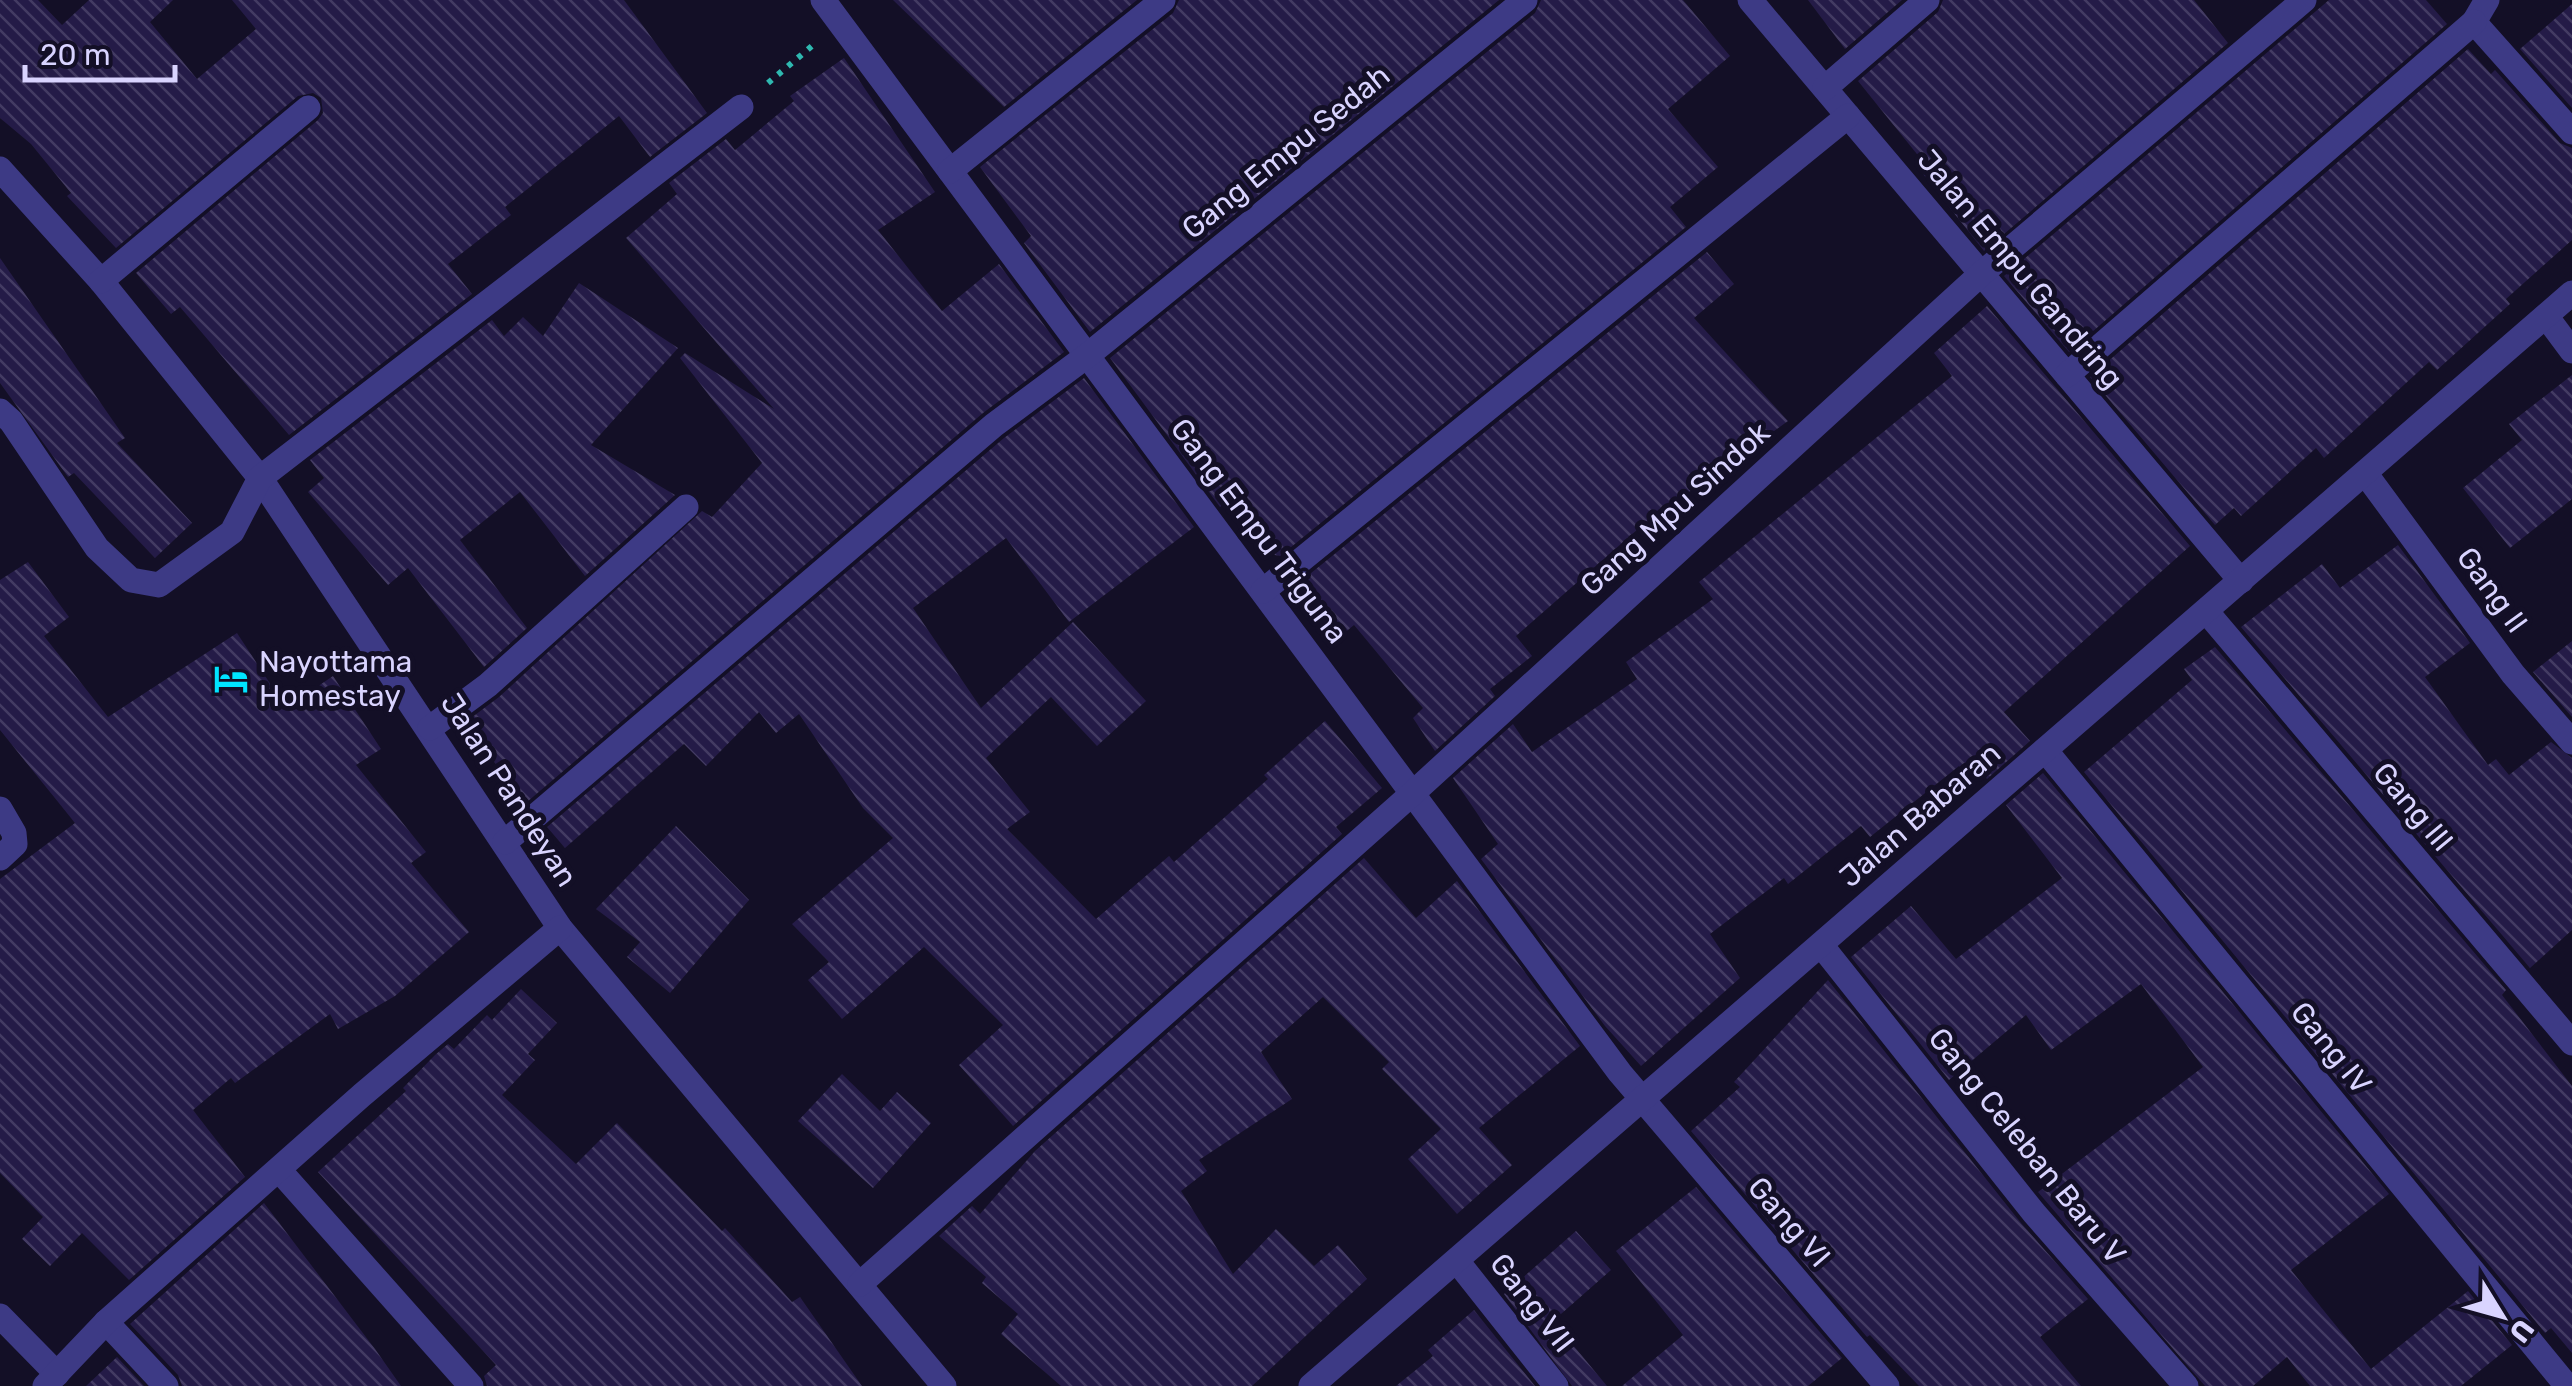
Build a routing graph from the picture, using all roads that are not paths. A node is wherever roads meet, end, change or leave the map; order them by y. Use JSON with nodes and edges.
{"nodes":[{"id":1,"x":823,"y":0,"type":"edge"},
{"id":2,"x":1163,"y":0,"type":"edge"},
{"id":3,"x":1524,"y":0,"type":"edge"},
{"id":4,"x":1750,"y":0,"type":"edge"},
{"id":5,"x":1928,"y":0,"type":"edge"},
{"id":6,"x":2304,"y":0,"type":"edge"},
{"id":7,"x":2480,"y":11,"type":"edge"},
{"id":8,"x":1825,"y":88,"type":"junction"},
{"id":9,"x":741,"y":107,"type":"road end"},
{"id":10,"x":308,"y":108,"type":"dead end"},
{"id":11,"x":1848,"y":116,"type":"junction"},
{"id":12,"x":2572,"y":132,"type":"edge"},
{"id":13,"x":0,"y":170,"type":"edge"},
{"id":14,"x":950,"y":171,"type":"junction"},
{"id":15,"x":1981,"y":274,"type":"junction"},
{"id":16,"x":101,"y":281,"type":"junction"},
{"id":17,"x":2572,"y":293,"type":"edge"},
{"id":18,"x":2546,"y":316,"type":"junction"},
{"id":19,"x":2572,"y":351,"type":"edge"},
{"id":20,"x":1088,"y":355,"type":"junction"},
{"id":21,"x":2067,"y":375,"type":"junction"},
{"id":22,"x":0,"y":411,"type":"edge"},
{"id":23,"x":2365,"y":472,"type":"junction"},
{"id":24,"x":260,"y":478,"type":"junction"},
{"id":25,"x":686,"y":507,"type":"dead end"},
{"id":26,"x":2241,"y":581,"type":"junction"},
{"id":27,"x":1263,"y":591,"type":"junction"},
{"id":28,"x":2206,"y":611,"type":"junction"},
{"id":29,"x":430,"y":728,"type":"junction"},
{"id":30,"x":2572,"y":742,"type":"edge"},
{"id":31,"x":2045,"y":750,"type":"junction"},
{"id":32,"x":1413,"y":792,"type":"junction"},
{"id":33,"x":0,"y":809,"type":"edge"},
{"id":34,"x":505,"y":842,"type":"junction"},
{"id":35,"x":0,"y":858,"type":"edge"},
{"id":36,"x":560,"y":928,"type":"junction"},
{"id":37,"x":1821,"y":944,"type":"junction"},
{"id":38,"x":2572,"y":1044,"type":"edge"},
{"id":39,"x":1642,"y":1100,"type":"junction"},
{"id":40,"x":279,"y":1170,"type":"junction"},
{"id":41,"x":1457,"y":1260,"type":"junction"},
{"id":42,"x":860,"y":1284,"type":"junction"},
{"id":43,"x":0,"y":1316,"type":"edge"},
{"id":44,"x":106,"y":1322,"type":"junction"},
{"id":45,"x":51,"y":1380,"type":"edge"},
{"id":46,"x":166,"y":1386,"type":"edge"},
{"id":47,"x":471,"y":1386,"type":"edge"},
{"id":48,"x":944,"y":1386,"type":"edge"},
{"id":49,"x":1311,"y":1386,"type":"edge"},
{"id":50,"x":1556,"y":1386,"type":"edge"},
{"id":51,"x":1887,"y":1386,"type":"edge"},
{"id":52,"x":2186,"y":1386,"type":"edge"},
{"id":53,"x":2567,"y":1386,"type":"edge"}],
"edges":[{"from":1,"to":14,"type":"street","name":"Gang Empu Triguna"},
{"from":2,"to":14,"type":"street"},
{"from":3,"to":20,"type":"street","name":"Gang Empu Sedah"},
{"from":4,"to":8,"type":"street","name":"Jalan Empu Gandring"},
{"from":5,"to":8,"type":"street"},
{"from":6,"to":15,"type":"street","name":"Gang Mpu Sindok"},
{"from":7,"to":12,"type":"street"},
{"from":7,"to":21,"type":"street"},
{"from":8,"to":11,"type":"street","name":"Jalan Empu Gandring"},
{"from":9,"to":24,"type":"street"},
{"from":10,"to":16,"type":"street"},
{"from":11,"to":15,"type":"street","name":"Jalan Empu Gandring"},
{"from":11,"to":27,"type":"street"},
{"from":13,"to":16,"type":"street","name":"Jalan Pandeyan"},
{"from":14,"to":20,"type":"street","name":"Gang Empu Triguna"},
{"from":15,"to":21,"type":"street","name":"Jalan Empu Gandring"},
{"from":15,"to":32,"type":"street","name":"Gang Mpu Sindok"},
{"from":16,"to":24,"type":"street","name":"Jalan Pandeyan"},
{"from":17,"to":18,"type":"street","name":"Jalan Babaran"},
{"from":18,"to":19,"type":"street"},
{"from":18,"to":23,"type":"street","name":"Jalan Babaran"},
{"from":20,"to":27,"type":"street","name":"Gang Empu Triguna"},
{"from":20,"to":34,"type":"street","name":"Gang Empu Sedah"},
{"from":21,"to":26,"type":"street","name":"Jalan Empu Gandring"},
{"from":22,"to":24,"type":"street"},
{"from":23,"to":26,"type":"street","name":"Jalan Babaran"},
{"from":23,"to":30,"type":"street","name":"Gang II"},
{"from":24,"to":29,"type":"street","name":"Jalan Pandeyan"},
{"from":25,"to":29,"type":"street"},
{"from":26,"to":28,"type":"street","name":"Jalan Babaran"},
{"from":27,"to":32,"type":"street","name":"Gang Empu Triguna"},
{"from":28,"to":31,"type":"street","name":"Jalan Babaran"},
{"from":28,"to":38,"type":"street","name":"Gang III"},
{"from":29,"to":34,"type":"street","name":"Jalan Pandeyan"},
{"from":31,"to":37,"type":"street","name":"Jalan Babaran"},
{"from":31,"to":53,"type":"street","name":"Gang IV"},
{"from":32,"to":39,"type":"street","name":"Gang Empu Triguna"},
{"from":32,"to":42,"type":"street","name":"Gang Mpu Sindok"},
{"from":33,"to":35,"type":"street"},
{"from":34,"to":36,"type":"street","name":"Jalan Pandeyan"},
{"from":36,"to":40,"type":"street"},
{"from":36,"to":42,"type":"street","name":"Jalan Pandeyan"},
{"from":37,"to":39,"type":"street","name":"Jalan Babaran"},
{"from":37,"to":52,"type":"street","name":"Gang Celeban Baru V"},
{"from":39,"to":41,"type":"street","name":"Jalan Babaran"},
{"from":39,"to":51,"type":"street","name":"Gang VI"},
{"from":40,"to":44,"type":"street"},
{"from":40,"to":47,"type":"street"},
{"from":41,"to":49,"type":"street","name":"Jalan Babaran"},
{"from":41,"to":50,"type":"street","name":"Gang VII"},
{"from":42,"to":48,"type":"street","name":"Jalan Pandeyan"},
{"from":43,"to":45,"type":"street"},
{"from":44,"to":45,"type":"street"},
{"from":44,"to":46,"type":"street"}]}
